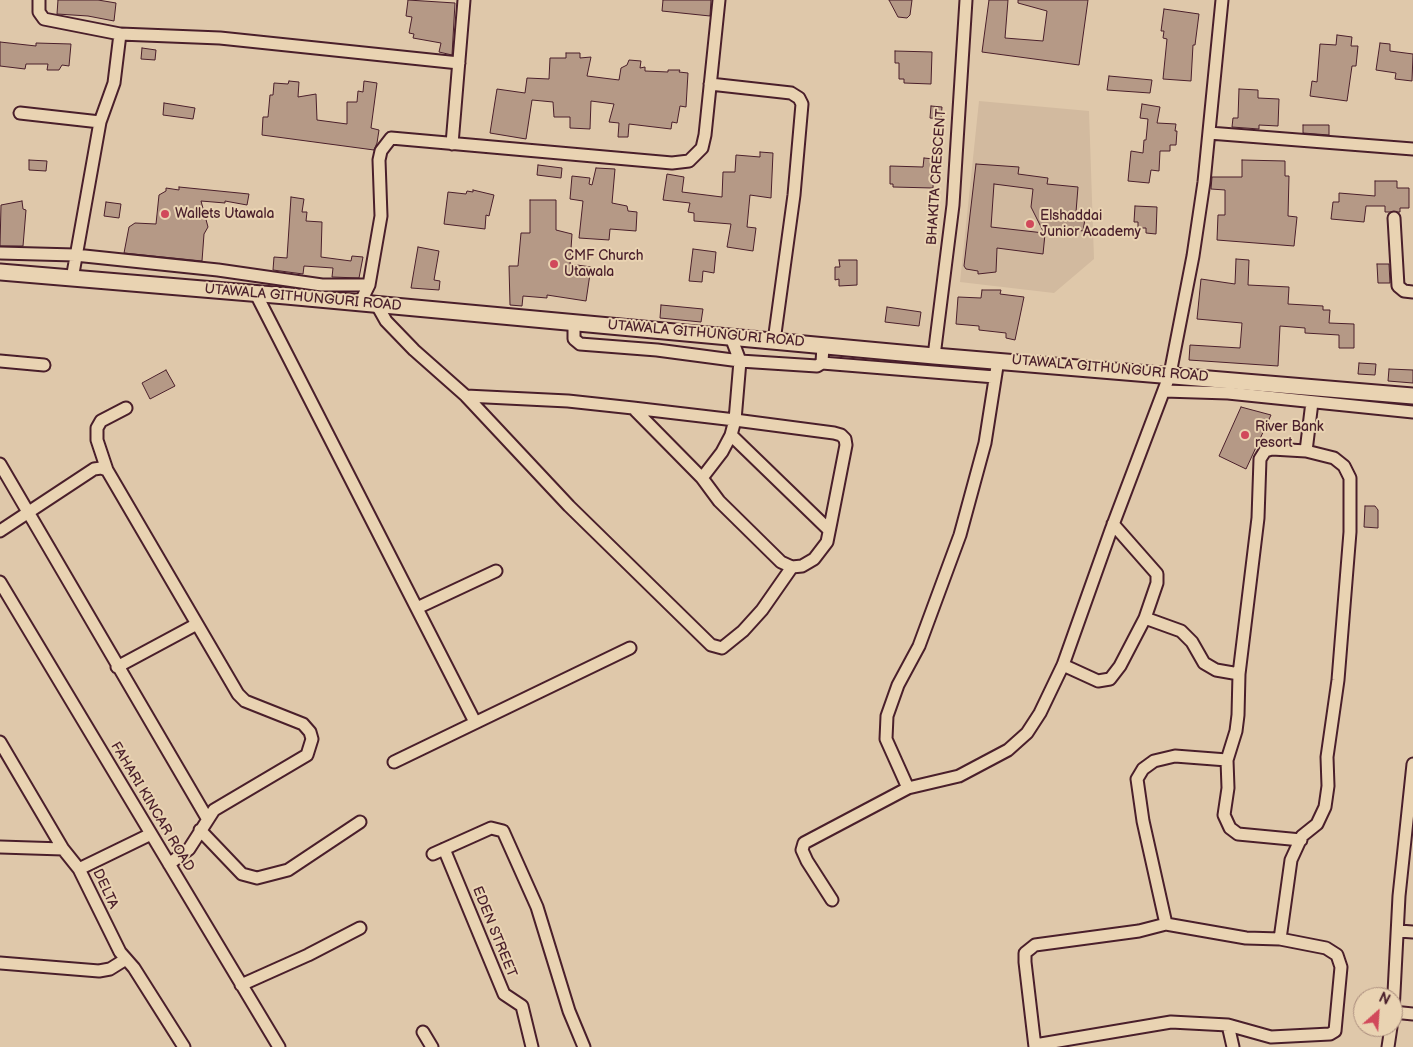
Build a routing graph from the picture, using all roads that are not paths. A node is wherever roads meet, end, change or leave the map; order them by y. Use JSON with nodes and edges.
{"nodes":[{"id":1,"x":39,"y":0,"type":"edge"},
{"id":2,"x":464,"y":0,"type":"edge"},
{"id":3,"x":719,"y":0,"type":"edge"},
{"id":4,"x":966,"y":0,"type":"edge"},
{"id":5,"x":1222,"y":0,"type":"edge"},
{"id":6,"x":120,"y":34,"type":"junction"},
{"id":7,"x":459,"y":63,"type":"junction"},
{"id":8,"x":710,"y":84,"type":"junction"},
{"id":9,"x":20,"y":112,"type":"dead end"},
{"id":10,"x":100,"y":122,"type":"junction"},
{"id":11,"x":1209,"y":133,"type":"junction"},
{"id":12,"x":452,"y":144,"type":"junction"},
{"id":13,"x":1413,"y":149,"type":"edge"},
{"id":14,"x":1394,"y":218,"type":"dead end"},
{"id":15,"x":4,"y":254,"type":"edge"},
{"id":16,"x":75,"y":255,"type":"junction"},
{"id":17,"x":218,"y":270,"type":"junction"},
{"id":18,"x":3,"y":272,"type":"edge"},
{"id":19,"x":72,"y":279,"type":"junction"},
{"id":20,"x":369,"y":285,"type":"junction"},
{"id":21,"x":216,"y":290,"type":"junction"},
{"id":22,"x":321,"y":292,"type":"junction"},
{"id":23,"x":1413,"y":292,"type":"edge"},
{"id":24,"x":256,"y":294,"type":"junction"},
{"id":25,"x":360,"y":303,"type":"junction"},
{"id":26,"x":376,"y":305,"type":"junction"},
{"id":27,"x":574,"y":322,"type":"junction"},
{"id":28,"x":658,"y":330,"type":"junction"},
{"id":29,"x":731,"y":337,"type":"junction"},
{"id":30,"x":774,"y":341,"type":"junction"},
{"id":31,"x":823,"y":345,"type":"junction"},
{"id":32,"x":657,"y":350,"type":"junction"},
{"id":33,"x":934,"y":356,"type":"junction"},
{"id":34,"x":998,"y":360,"type":"junction"},
{"id":35,"x":740,"y":361,"type":"junction"},
{"id":36,"x":0,"y":362,"type":"edge"},
{"id":37,"x":822,"y":362,"type":"junction"},
{"id":38,"x":44,"y":365,"type":"dead end"},
{"id":39,"x":1170,"y":374,"type":"junction"},
{"id":40,"x":995,"y":377,"type":"junction"},
{"id":41,"x":1164,"y":391,"type":"junction"},
{"id":42,"x":466,"y":396,"type":"junction"},
{"id":43,"x":1413,"y":396,"type":"edge"},
{"id":44,"x":1312,"y":402,"type":"junction"},
{"id":45,"x":126,"y":408,"type":"dead end"},
{"id":46,"x":633,"y":408,"type":"junction"},
{"id":47,"x":1413,"y":412,"type":"edge"},
{"id":48,"x":735,"y":420,"type":"junction"},
{"id":49,"x":732,"y":435,"type":"junction"},
{"id":50,"x":1306,"y":451,"type":"junction"},
{"id":51,"x":0,"y":464,"type":"edge"},
{"id":52,"x":107,"y":470,"type":"junction"},
{"id":53,"x":702,"y":478,"type":"junction"},
{"id":54,"x":28,"y":512,"type":"junction"},
{"id":55,"x":1113,"y":524,"type":"junction"},
{"id":56,"x":0,"y":530,"type":"edge"},
{"id":57,"x":829,"y":530,"type":"junction"},
{"id":58,"x":792,"y":567,"type":"junction"},
{"id":59,"x":496,"y":571,"type":"dead end"},
{"id":60,"x":0,"y":582,"type":"edge"},
{"id":61,"x":418,"y":608,"type":"junction"},
{"id":62,"x":1145,"y":618,"type":"junction"},
{"id":63,"x":196,"y":624,"type":"junction"},
{"id":64,"x":630,"y":648,"type":"dead end"},
{"id":65,"x":1063,"y":666,"type":"junction"},
{"id":66,"x":117,"y":667,"type":"junction"},
{"id":67,"x":1239,"y":674,"type":"junction"},
{"id":68,"x":475,"y":722,"type":"junction"},
{"id":69,"x":0,"y":742,"type":"edge"},
{"id":70,"x":1227,"y":760,"type":"junction"},
{"id":71,"x":6,"y":762,"type":"edge"},
{"id":72,"x":394,"y":762,"type":"dead end"},
{"id":73,"x":1413,"y":764,"type":"edge"},
{"id":74,"x":908,"y":788,"type":"junction"},
{"id":75,"x":207,"y":818,"type":"junction"},
{"id":76,"x":360,"y":822,"type":"dead end"},
{"id":77,"x":200,"y":830,"type":"junction"},
{"id":78,"x":151,"y":834,"type":"junction"},
{"id":79,"x":1300,"y":840,"type":"junction"},
{"id":80,"x":1409,"y":844,"type":"edge"},
{"id":81,"x":0,"y":848,"type":"edge"},
{"id":82,"x":63,"y":849,"type":"junction"},
{"id":83,"x":444,"y":849,"type":"junction"},
{"id":84,"x":433,"y":854,"type":"dead end"},
{"id":85,"x":169,"y":864,"type":"junction"},
{"id":86,"x":79,"y":868,"type":"junction"},
{"id":87,"x":832,"y":900,"type":"dead end"},
{"id":88,"x":1166,"y":924,"type":"junction"},
{"id":89,"x":360,"y":928,"type":"dead end"},
{"id":90,"x":1399,"y":931,"type":"junction"},
{"id":91,"x":1413,"y":932,"type":"edge"},
{"id":92,"x":1280,"y":939,"type":"junction"},
{"id":93,"x":126,"y":959,"type":"junction"},
{"id":94,"x":0,"y":963,"type":"edge"},
{"id":95,"x":241,"y":985,"type":"junction"},
{"id":96,"x":1395,"y":987,"type":"edge"},
{"id":97,"x":1228,"y":1025,"type":"junction"},
{"id":98,"x":422,"y":1032,"type":"dead end"},
{"id":99,"x":1035,"y":1046,"type":"edge"},
{"id":100,"x":184,"y":1047,"type":"edge"},
{"id":101,"x":279,"y":1047,"type":"edge"},
{"id":102,"x":432,"y":1047,"type":"edge"},
{"id":103,"x":532,"y":1047,"type":"edge"},
{"id":104,"x":584,"y":1047,"type":"edge"},
{"id":105,"x":1233,"y":1047,"type":"edge"}],
"edges":[{"from":1,"to":6,"type":"street"},
{"from":2,"to":7,"type":"street"},
{"from":3,"to":8,"type":"street"},
{"from":4,"to":33,"type":"street","name":"BHAKITA CRESCENT"},
{"from":5,"to":11,"type":"street"},
{"from":6,"to":7,"type":"street"},
{"from":6,"to":10,"type":"street"},
{"from":7,"to":12,"type":"street"},
{"from":8,"to":12,"type":"street"},
{"from":8,"to":30,"type":"street"},
{"from":9,"to":10,"type":"street"},
{"from":10,"to":16,"type":"street"},
{"from":11,"to":13,"type":"street"},
{"from":11,"to":39,"type":"street"},
{"from":12,"to":20,"type":"street"},
{"from":14,"to":23,"type":"street"},
{"from":15,"to":16,"type":"street"},
{"from":15,"to":18,"type":"street"},
{"from":16,"to":17,"type":"street"},
{"from":16,"to":19,"type":"street"},
{"from":17,"to":21,"type":"street"},
{"from":17,"to":22,"type":"street"},
{"from":18,"to":19,"type":"street","name":"UTAWALA GITHUNGURI ROAD"},
{"from":19,"to":21,"type":"street","name":"UTAWALA GITHUNGURI ROAD"},
{"from":20,"to":22,"type":"street"},
{"from":20,"to":25,"type":"street"},
{"from":21,"to":24,"type":"street","name":"UTAWALA GITHUNGURI ROAD"},
{"from":22,"to":24,"type":"street","name":"UTAWALA GITHUNGURI ROAD"},
{"from":22,"to":25,"type":"street","name":"UTAWALA GITHUNGURI ROAD"},
{"from":24,"to":61,"type":"street"},
{"from":25,"to":26,"type":"street","name":"UTAWALA GITHUNGURI ROAD"},
{"from":26,"to":27,"type":"street","name":"UTAWALA GITHUNGURI ROAD"},
{"from":26,"to":42,"type":"street"},
{"from":27,"to":28,"type":"street","name":"UTAWALA GITHUNGURI ROAD"},
{"from":27,"to":32,"type":"street"},
{"from":28,"to":29,"type":"street","name":"UTAWALA GITHUNGURI ROAD"},
{"from":28,"to":32,"type":"street"},
{"from":29,"to":30,"type":"street","name":"UTAWALA GITHUNGURI ROAD"},
{"from":29,"to":35,"type":"street"},
{"from":30,"to":31,"type":"street","name":"UTAWALA GITHUNGURI ROAD"},
{"from":31,"to":33,"type":"street","name":"UTAWALA GITHUNGURI ROAD"},
{"from":31,"to":37,"type":"street"},
{"from":32,"to":35,"type":"street"},
{"from":33,"to":34,"type":"street","name":"UTAWALA GITHUNGURI ROAD"},
{"from":34,"to":39,"type":"street","name":"UTAWALA GITHUNGURI ROAD"},
{"from":34,"to":40,"type":"street"},
{"from":35,"to":37,"type":"street"},
{"from":35,"to":48,"type":"street"},
{"from":36,"to":38,"type":"street"},
{"from":37,"to":40,"type":"street"},
{"from":39,"to":41,"type":"street"},
{"from":39,"to":43,"type":"street","name":"UTAWALA GITHUNGURI ROAD"},
{"from":40,"to":74,"type":"street"},
{"from":41,"to":44,"type":"street"},
{"from":41,"to":55,"type":"street"},
{"from":42,"to":46,"type":"street"},
{"from":42,"to":58,"type":"street"},
{"from":44,"to":47,"type":"street"},
{"from":44,"to":50,"type":"street"},
{"from":45,"to":52,"type":"street"},
{"from":46,"to":48,"type":"street"},
{"from":46,"to":53,"type":"street"},
{"from":48,"to":49,"type":"street"},
{"from":48,"to":57,"type":"street"},
{"from":49,"to":53,"type":"street"},
{"from":49,"to":57,"type":"street"},
{"from":50,"to":67,"type":"street"},
{"from":50,"to":79,"type":"street"},
{"from":51,"to":54,"type":"street"},
{"from":52,"to":54,"type":"street"},
{"from":52,"to":63,"type":"street"},
{"from":53,"to":58,"type":"street"},
{"from":54,"to":56,"type":"street"},
{"from":54,"to":66,"type":"street"},
{"from":55,"to":62,"type":"street"},
{"from":55,"to":65,"type":"street"},
{"from":57,"to":58,"type":"street"},
{"from":59,"to":61,"type":"street"},
{"from":60,"to":78,"type":"street","name":"FAHARI KINCAR ROAD"},
{"from":61,"to":68,"type":"street"},
{"from":62,"to":65,"type":"street"},
{"from":62,"to":67,"type":"street"},
{"from":63,"to":66,"type":"street"},
{"from":63,"to":75,"type":"street"},
{"from":64,"to":68,"type":"street"},
{"from":65,"to":74,"type":"street"},
{"from":66,"to":75,"type":"street"},
{"from":67,"to":70,"type":"street"},
{"from":68,"to":72,"type":"street"},
{"from":69,"to":71,"type":"street","name":"DELTA"},
{"from":70,"to":79,"type":"street"},
{"from":70,"to":88,"type":"street"},
{"from":71,"to":82,"type":"street","name":"DELTA"},
{"from":73,"to":80,"type":"street"},
{"from":74,"to":87,"type":"street"},
{"from":75,"to":77,"type":"street"},
{"from":76,"to":77,"type":"street"},
{"from":77,"to":85,"type":"street"},
{"from":78,"to":85,"type":"street","name":"FAHARI KINCAR ROAD"},
{"from":78,"to":86,"type":"street"},
{"from":79,"to":92,"type":"street"},
{"from":80,"to":90,"type":"street"},
{"from":81,"to":82,"type":"street"},
{"from":82,"to":86,"type":"street","name":"DELTA"},
{"from":83,"to":84,"type":"street"},
{"from":83,"to":103,"type":"street","name":"EDEN STREET"},
{"from":83,"to":104,"type":"street"},
{"from":85,"to":95,"type":"street","name":"FAHARI KINCAR ROAD"},
{"from":86,"to":93,"type":"street","name":"DELTA"},
{"from":88,"to":92,"type":"street"},
{"from":88,"to":99,"type":"street"},
{"from":89,"to":95,"type":"street"},
{"from":90,"to":91,"type":"street"},
{"from":90,"to":96,"type":"street"},
{"from":92,"to":97,"type":"street"},
{"from":93,"to":94,"type":"street"},
{"from":93,"to":100,"type":"street","name":"DELTA"},
{"from":95,"to":101,"type":"street","name":"FAHARI KINCAR ROAD"},
{"from":97,"to":99,"type":"street"},
{"from":97,"to":105,"type":"street"},
{"from":98,"to":102,"type":"street"}]}
